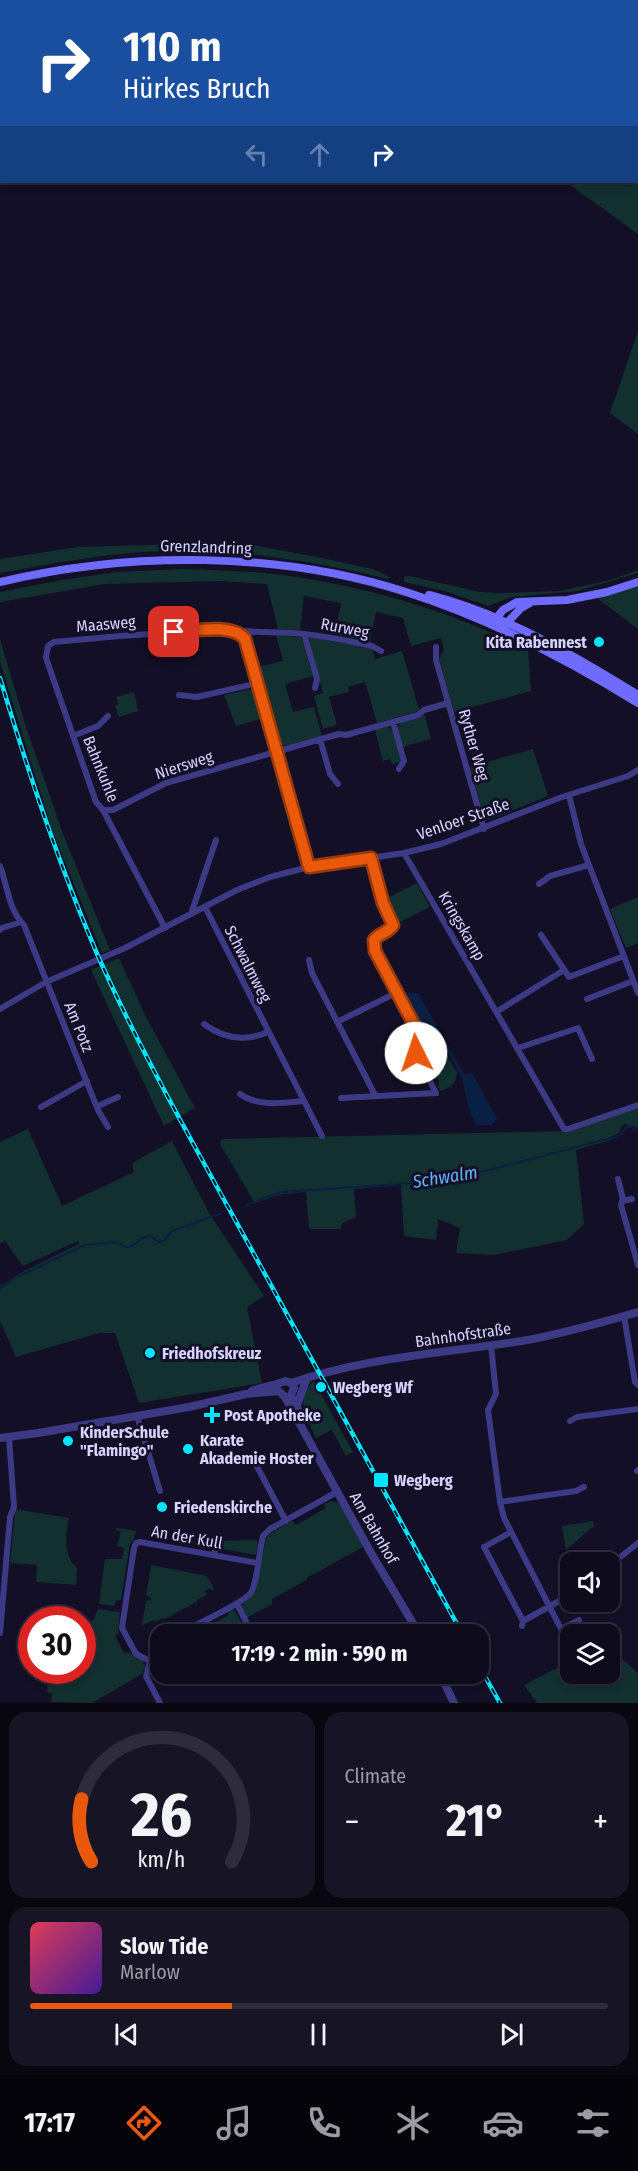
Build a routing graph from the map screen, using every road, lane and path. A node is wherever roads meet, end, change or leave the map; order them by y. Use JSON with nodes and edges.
{"nodes":[{"id":1,"x":0,"y":582,"type":"edge"},
{"id":2,"x":638,"y":582,"type":"edge"},
{"id":3,"x":532,"y":603,"type":"junction"},
{"id":4,"x":494,"y":622,"type":"junction"},
{"id":5,"x":504,"y":626,"type":"junction"},
{"id":6,"x":240,"y":633,"type":"junction"},
{"id":7,"x":304,"y":634,"type":"junction"},
{"id":8,"x":48,"y":646,"type":"joint"},
{"id":9,"x":436,"y":647,"type":"dead end"},
{"id":10,"x":381,"y":651,"type":"dead end"},
{"id":11,"x":258,"y":683,"type":"junction"},
{"id":12,"x":315,"y":688,"type":"dead end"},
{"id":13,"x":179,"y":695,"type":"dead end"},
{"id":14,"x":638,"y":695,"type":"edge"},
{"id":15,"x":638,"y":703,"type":"edge"},
{"id":16,"x":448,"y":704,"type":"junction"},
{"id":17,"x":108,"y":716,"type":"dead end"},
{"id":18,"x":393,"y":722,"type":"junction"},
{"id":19,"x":73,"y":736,"type":"junction"},
{"id":20,"x":320,"y":739,"type":"junction"},
{"id":21,"x":277,"y":752,"type":"junction"},
{"id":22,"x":399,"y":769,"type":"dead end"},
{"id":23,"x":638,"y":770,"type":"edge"},
{"id":24,"x":338,"y":784,"type":"dead end"},
{"id":25,"x":569,"y":795,"type":"junction"},
{"id":26,"x":103,"y":810,"type":"junction"},
{"id":27,"x":484,"y":829,"type":"junction"},
{"id":28,"x":216,"y":840,"type":"dead end"},
{"id":29,"x":404,"y":853,"type":"junction"},
{"id":30,"x":371,"y":858,"type":"junction"},
{"id":31,"x":589,"y":865,"type":"junction"},
{"id":32,"x":0,"y":866,"type":"edge"},
{"id":33,"x":309,"y":867,"type":"junction"},
{"id":34,"x":539,"y":884,"type":"dead end"},
{"id":35,"x":205,"y":907,"type":"junction"},
{"id":36,"x":191,"y":914,"type":"junction"},
{"id":37,"x":21,"y":922,"type":"junction"},
{"id":38,"x":165,"y":928,"type":"junction"},
{"id":39,"x":0,"y":930,"type":"edge"},
{"id":40,"x":541,"y":935,"type":"dead end"},
{"id":41,"x":624,"y":956,"type":"junction"},
{"id":42,"x":309,"y":960,"type":"dead end"},
{"id":43,"x":564,"y":970,"type":"junction"},
{"id":44,"x":633,"y":981,"type":"junction"},
{"id":45,"x":46,"y":982,"type":"junction"},
{"id":46,"x":638,"y":991,"type":"edge"},
{"id":47,"x":396,"y":993,"type":"junction"},
{"id":48,"x":587,"y":999,"type":"dead end"},
{"id":49,"x":0,"y":1010,"type":"edge"},
{"id":50,"x":496,"y":1012,"type":"junction"},
{"id":51,"x":337,"y":1022,"type":"junction"},
{"id":52,"x":204,"y":1024,"type":"dead end"},
{"id":53,"x":268,"y":1032,"type":"junction"},
{"id":54,"x":518,"y":1048,"type":"junction"},
{"id":55,"x":592,"y":1059,"type":"dead end"},
{"id":56,"x":87,"y":1082,"type":"junction"},
{"id":57,"x":240,"y":1094,"type":"dead end"},
{"id":58,"x":375,"y":1095,"type":"junction"},
{"id":59,"x":117,"y":1097,"type":"dead end"},
{"id":60,"x":341,"y":1098,"type":"dead end"},
{"id":61,"x":303,"y":1101,"type":"junction"},
{"id":62,"x":638,"y":1105,"type":"edge"},
{"id":63,"x":98,"y":1106,"type":"junction"},
{"id":64,"x":41,"y":1107,"type":"dead end"},
{"id":65,"x":108,"y":1127,"type":"dead end"},
{"id":66,"x":322,"y":1136,"type":"dead end"},
{"id":67,"x":618,"y":1179,"type":"dead end"},
{"id":68,"x":632,"y":1198,"type":"dead end"},
{"id":69,"x":622,"y":1201,"type":"junction"},
{"id":70,"x":638,"y":1265,"type":"edge"},
{"id":71,"x":638,"y":1312,"type":"edge"},
{"id":72,"x":624,"y":1316,"type":"junction"},
{"id":73,"x":491,"y":1345,"type":"junction"},
{"id":74,"x":307,"y":1378,"type":"junction"},
{"id":75,"x":291,"y":1383,"type":"junction"},
{"id":76,"x":638,"y":1385,"type":"edge"},
{"id":77,"x":284,"y":1392,"type":"junction"},
{"id":78,"x":638,"y":1408,"type":"edge"},
{"id":79,"x":137,"y":1416,"type":"junction"},
{"id":80,"x":570,"y":1421,"type":"dead end"},
{"id":81,"x":305,"y":1433,"type":"junction"},
{"id":82,"x":9,"y":1437,"type":"junction"},
{"id":83,"x":0,"y":1438,"type":"edge"},
{"id":84,"x":254,"y":1459,"type":"dead end"},
{"id":85,"x":584,"y":1487,"type":"dead end"},
{"id":86,"x":160,"y":1491,"type":"dead end"},
{"id":87,"x":337,"y":1492,"type":"junction"},
{"id":88,"x":500,"y":1502,"type":"junction"},
{"id":89,"x":286,"y":1521,"type":"junction"},
{"id":90,"x":511,"y":1532,"type":"junction"},
{"id":91,"x":217,"y":1539,"type":"dead end"},
{"id":92,"x":638,"y":1543,"type":"edge"},
{"id":93,"x":214,"y":1555,"type":"junction"},
{"id":94,"x":620,"y":1557,"type":"edge"},
{"id":95,"x":257,"y":1563,"type":"junction"},
{"id":96,"x":560,"y":1600,"type":"edge"},
{"id":97,"x":237,"y":1604,"type":"junction"},
{"id":98,"x":549,"y":1606,"type":"junction"},
{"id":99,"x":579,"y":1620,"type":"dead end"},
{"id":100,"x":201,"y":1624,"type":"edge"},
{"id":101,"x":247,"y":1624,"type":"edge"},
{"id":102,"x":414,"y":1624,"type":"edge"},
{"id":103,"x":0,"y":1633,"type":"edge"},
{"id":104,"x":150,"y":1661,"type":"joint"},
{"id":105,"x":150,"y":1684,"type":"edge"},
{"id":106,"x":150,"y":1684,"type":"edge"},
{"id":107,"x":445,"y":1684,"type":"edge"},
{"id":108,"x":160,"y":1703,"type":"edge"},
{"id":109,"x":454,"y":1703,"type":"edge"}],
"edges":[{"from":1,"to":4,"type":"main road","name":"Grenzlandring"},
{"from":2,"to":3,"type":"main road"},
{"from":3,"to":4,"type":"main road"},
{"from":3,"to":5,"type":"main road"},
{"from":4,"to":5,"type":"main road","name":"Grenzlandring"},
{"from":5,"to":14,"type":"main road","name":"Grenzlandring"},
{"from":5,"to":15,"type":"main road","name":"Grenzlandring"},
{"from":6,"to":7,"type":"street","name":"Rurweg"},
{"from":6,"to":8,"type":"street","name":"Maasweg"},
{"from":6,"to":11,"type":"street"},
{"from":7,"to":10,"type":"street","name":"Rurweg"},
{"from":7,"to":12,"type":"street","name":"Rurweg"},
{"from":8,"to":19,"type":"street","name":"Bahnkuhle"},
{"from":9,"to":16,"type":"street","name":"Ryther Weg"},
{"from":11,"to":13,"type":"street"},
{"from":11,"to":21,"type":"street"},
{"from":16,"to":18,"type":"street","name":"Ryther Weg"},
{"from":16,"to":27,"type":"street","name":"Ryther Weg"},
{"from":17,"to":19,"type":"street"},
{"from":18,"to":20,"type":"street","name":"Ryther Weg"},
{"from":18,"to":22,"type":"street"},
{"from":19,"to":26,"type":"street","name":"Bahnkuhle"},
{"from":20,"to":21,"type":"street","name":"Ryther Weg"},
{"from":20,"to":24,"type":"street"},
{"from":21,"to":26,"type":"street","name":"Niersweg"},
{"from":21,"to":33,"type":"street"},
{"from":23,"to":25,"type":"street","name":"Venloer Straße"},
{"from":25,"to":27,"type":"street","name":"Venloer Straße"},
{"from":25,"to":31,"type":"street"},
{"from":26,"to":38,"type":"street","name":"Bahnkuhle"},
{"from":27,"to":29,"type":"street","name":"Venloer Straße"},
{"from":28,"to":36,"type":"street"},
{"from":29,"to":30,"type":"street","name":"Venloer Straße"},
{"from":29,"to":50,"type":"street","name":"Kringskamp"},
{"from":30,"to":33,"type":"street","name":"Venloer Straße"},
{"from":30,"to":47,"type":"street"},
{"from":31,"to":34,"type":"street"},
{"from":31,"to":41,"type":"street"},
{"from":32,"to":37,"type":"street","name":"Am Potz"},
{"from":33,"to":35,"type":"street","name":"Venloer Straße"},
{"from":35,"to":36,"type":"street","name":"Venloer Straße"},
{"from":35,"to":53,"type":"street","name":"Schwalmweg"},
{"from":36,"to":38,"type":"street","name":"Venloer Straße"},
{"from":37,"to":39,"type":"street"},
{"from":37,"to":45,"type":"street","name":"Am Potz"},
{"from":38,"to":45,"type":"street","name":"Venloer Straße"},
{"from":40,"to":43,"type":"street"},
{"from":41,"to":43,"type":"street"},
{"from":41,"to":44,"type":"street"},
{"from":42,"to":51,"type":"street"},
{"from":43,"to":50,"type":"street"},
{"from":44,"to":46,"type":"street"},
{"from":44,"to":48,"type":"street"},
{"from":45,"to":49,"type":"street","name":"Venloer Straße"},
{"from":45,"to":56,"type":"street","name":"Am Potz"},
{"from":47,"to":51,"type":"street"},
{"from":47,"to":58,"type":"street"},
{"from":50,"to":54,"type":"street","name":"Kringskamp"},
{"from":51,"to":58,"type":"street"},
{"from":52,"to":53,"type":"street"},
{"from":53,"to":61,"type":"street","name":"Schwalmweg"},
{"from":54,"to":55,"type":"street"},
{"from":54,"to":62,"type":"street","name":"Kringskamp"},
{"from":56,"to":63,"type":"street","name":"Am Potz"},
{"from":56,"to":64,"type":"street"},
{"from":57,"to":61,"type":"street"},
{"from":58,"to":60,"type":"street"},
{"from":59,"to":63,"type":"street"},
{"from":61,"to":66,"type":"street","name":"Schwalmweg"},
{"from":63,"to":65,"type":"street","name":"Am Potz"},
{"from":67,"to":69,"type":"street"},
{"from":68,"to":69,"type":"street"},
{"from":69,"to":70,"type":"street"},
{"from":71,"to":72,"type":"street","name":"Bahnhofstraße"},
{"from":72,"to":73,"type":"street","name":"Bahnhofstraße"},
{"from":72,"to":76,"type":"street"},
{"from":73,"to":74,"type":"street","name":"Bahnhofstraße"},
{"from":73,"to":88,"type":"street"},
{"from":74,"to":75,"type":"street","name":"Bahnhofstraße"},
{"from":74,"to":81,"type":"street","name":"Am Bahnhof"},
{"from":75,"to":77,"type":"street","name":"Bahnhofstraße"},
{"from":75,"to":77,"type":"street"},
{"from":77,"to":79,"type":"street","name":"Bahnhofstraße"},
{"from":77,"to":81,"type":"street","name":"Am Bahnhof"},
{"from":78,"to":80,"type":"street"},
{"from":79,"to":82,"type":"street","name":"Bahnhofstraße"},
{"from":79,"to":86,"type":"street"},
{"from":81,"to":87,"type":"street","name":"Am Bahnhof"},
{"from":82,"to":83,"type":"street","name":"Bahnhofstraße"},
{"from":82,"to":103,"type":"street"},
{"from":84,"to":89,"type":"street"},
{"from":85,"to":88,"type":"street"},
{"from":87,"to":89,"type":"street"},
{"from":87,"to":102,"type":"street","name":"Am Bahnhof"},
{"from":88,"to":90,"type":"street"},
{"from":89,"to":95,"type":"street"},
{"from":90,"to":98,"type":"street"},
{"from":90,"to":98,"type":"street"},
{"from":91,"to":93,"type":"street"},
{"from":92,"to":94,"type":"street"},
{"from":93,"to":95,"type":"street","name":"An der Kull"},
{"from":93,"to":104,"type":"street","name":"An der Kull"},
{"from":95,"to":97,"type":"street"},
{"from":96,"to":98,"type":"street"},
{"from":97,"to":100,"type":"street"},
{"from":97,"to":101,"type":"street"},
{"from":98,"to":99,"type":"street"},
{"from":104,"to":105,"type":"street"},
{"from":106,"to":108,"type":"street"},
{"from":107,"to":109,"type":"street"}]}
